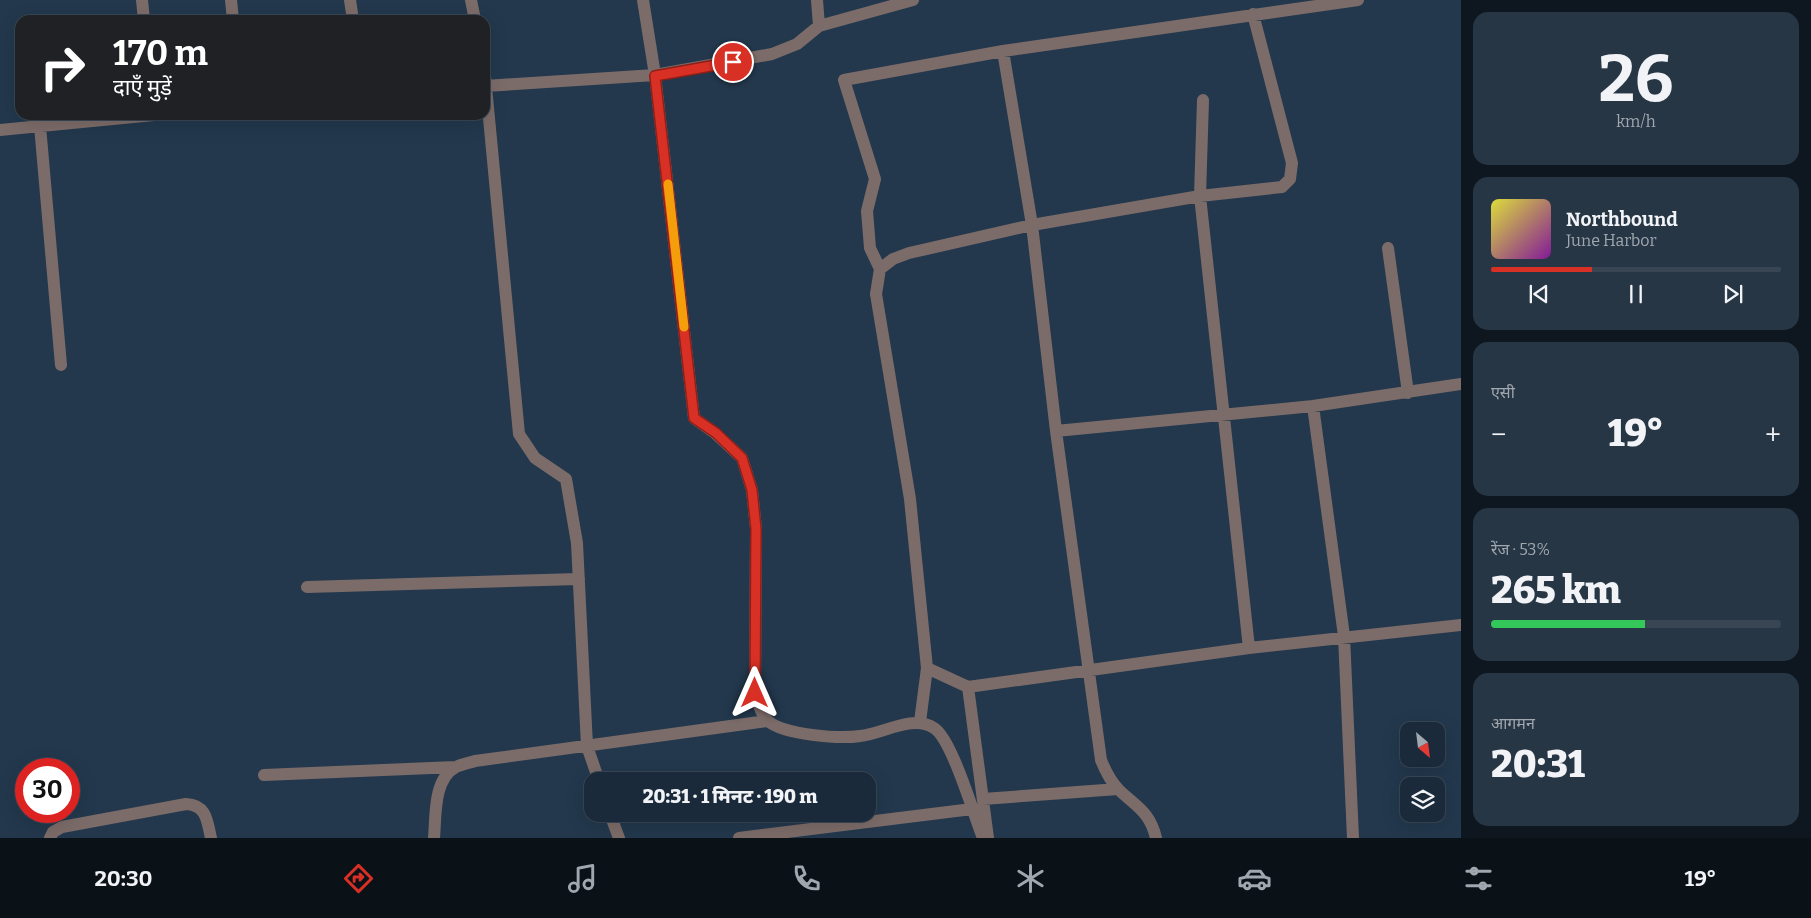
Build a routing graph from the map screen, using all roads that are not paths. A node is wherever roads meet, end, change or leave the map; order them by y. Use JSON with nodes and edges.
{"nodes":[{"id":1,"x":142,"y":0,"type":"edge"},
{"id":2,"x":231,"y":0,"type":"edge"},
{"id":3,"x":350,"y":0,"type":"edge"},
{"id":4,"x":472,"y":0,"type":"edge"},
{"id":5,"x":643,"y":0,"type":"edge"},
{"id":6,"x":817,"y":0,"type":"edge"},
{"id":7,"x":913,"y":0,"type":"edge"},
{"id":8,"x":1358,"y":0,"type":"edge"},
{"id":9,"x":1253,"y":14,"type":"junction"},
{"id":10,"x":144,"y":15,"type":"edge"},
{"id":11,"x":232,"y":15,"type":"edge"},
{"id":12,"x":352,"y":15,"type":"edge"},
{"id":13,"x":474,"y":15,"type":"edge"},
{"id":14,"x":819,"y":26,"type":"junction"},
{"id":15,"x":1003,"y":51,"type":"junction"},
{"id":16,"x":655,"y":76,"type":"junction"},
{"id":17,"x":490,"y":83,"type":"edge"},
{"id":18,"x":1202,"y":100,"type":"dead end"},
{"id":19,"x":102,"y":120,"type":"edge"},
{"id":20,"x":489,"y":120,"type":"edge"},
{"id":21,"x":40,"y":126,"type":"junction"},
{"id":22,"x":0,"y":130,"type":"edge"},
{"id":23,"x":1200,"y":196,"type":"junction"},
{"id":24,"x":1032,"y":225,"type":"junction"},
{"id":25,"x":1388,"y":248,"type":"dead end"},
{"id":26,"x":880,"y":269,"type":"junction"},
{"id":27,"x":60,"y":365,"type":"dead end"},
{"id":28,"x":1461,"y":384,"type":"edge"},
{"id":29,"x":1408,"y":393,"type":"junction"},
{"id":30,"x":1313,"y":406,"type":"junction"},
{"id":31,"x":1223,"y":413,"type":"junction"},
{"id":32,"x":1056,"y":431,"type":"junction"},
{"id":33,"x":578,"y":579,"type":"junction"},
{"id":34,"x":307,"y":587,"type":"dead end"},
{"id":35,"x":1461,"y":625,"type":"edge"},
{"id":36,"x":1344,"y":636,"type":"junction"},
{"id":37,"x":1249,"y":648,"type":"junction"},
{"id":38,"x":927,"y":668,"type":"junction"},
{"id":39,"x":1090,"y":669,"type":"junction"},
{"id":40,"x":968,"y":687,"type":"junction"},
{"id":41,"x":767,"y":721,"type":"junction"},
{"id":42,"x":920,"y":722,"type":"junction"},
{"id":43,"x":587,"y":746,"type":"junction"},
{"id":44,"x":455,"y":767,"type":"junction"},
{"id":45,"x":596,"y":772,"type":"edge"},
{"id":46,"x":264,"y":775,"type":"dead end"},
{"id":47,"x":1118,"y":789,"type":"junction"},
{"id":48,"x":983,"y":799,"type":"junction"},
{"id":49,"x":972,"y":809,"type":"junction"},
{"id":50,"x":613,"y":822,"type":"edge"},
{"id":51,"x":50,"y":838,"type":"edge"},
{"id":52,"x":211,"y":838,"type":"edge"},
{"id":53,"x":434,"y":838,"type":"edge"},
{"id":54,"x":618,"y":838,"type":"edge"},
{"id":55,"x":739,"y":838,"type":"edge"},
{"id":56,"x":983,"y":838,"type":"edge"},
{"id":57,"x":988,"y":838,"type":"edge"},
{"id":58,"x":1156,"y":838,"type":"edge"},
{"id":59,"x":1353,"y":838,"type":"edge"}],
"edges":[{"from":1,"to":10,"type":"street"},
{"from":2,"to":11,"type":"street"},
{"from":3,"to":12,"type":"street"},
{"from":4,"to":13,"type":"street"},
{"from":5,"to":16,"type":"street"},
{"from":6,"to":14,"type":"street"},
{"from":7,"to":14,"type":"street"},
{"from":8,"to":9,"type":"street"},
{"from":9,"to":15,"type":"street"},
{"from":9,"to":23,"type":"street"},
{"from":14,"to":16,"type":"street"},
{"from":15,"to":24,"type":"street"},
{"from":15,"to":26,"type":"street"},
{"from":16,"to":17,"type":"street"},
{"from":16,"to":41,"type":"street"},
{"from":18,"to":23,"type":"street"},
{"from":19,"to":21,"type":"street"},
{"from":20,"to":33,"type":"street"},
{"from":21,"to":22,"type":"street"},
{"from":21,"to":27,"type":"street"},
{"from":23,"to":24,"type":"street"},
{"from":23,"to":31,"type":"street"},
{"from":24,"to":26,"type":"street"},
{"from":24,"to":32,"type":"street"},
{"from":25,"to":29,"type":"street"},
{"from":26,"to":38,"type":"street"},
{"from":28,"to":29,"type":"street"},
{"from":29,"to":30,"type":"street"},
{"from":30,"to":31,"type":"street"},
{"from":30,"to":36,"type":"street"},
{"from":31,"to":32,"type":"street"},
{"from":31,"to":37,"type":"street"},
{"from":32,"to":39,"type":"street"},
{"from":33,"to":34,"type":"street"},
{"from":33,"to":43,"type":"street"},
{"from":35,"to":36,"type":"street"},
{"from":36,"to":37,"type":"street"},
{"from":36,"to":59,"type":"street"},
{"from":37,"to":39,"type":"street"},
{"from":38,"to":40,"type":"street"},
{"from":38,"to":42,"type":"street"},
{"from":39,"to":40,"type":"street"},
{"from":39,"to":47,"type":"street"},
{"from":40,"to":48,"type":"street"},
{"from":41,"to":42,"type":"street"},
{"from":41,"to":43,"type":"street"},
{"from":42,"to":49,"type":"street"},
{"from":43,"to":44,"type":"street"},
{"from":43,"to":45,"type":"street"},
{"from":44,"to":46,"type":"street"},
{"from":44,"to":53,"type":"street"},
{"from":47,"to":48,"type":"street"},
{"from":47,"to":58,"type":"street"},
{"from":48,"to":57,"type":"street"},
{"from":49,"to":55,"type":"street"},
{"from":49,"to":56,"type":"street"},
{"from":50,"to":54,"type":"street"},
{"from":51,"to":52,"type":"street"}]}
